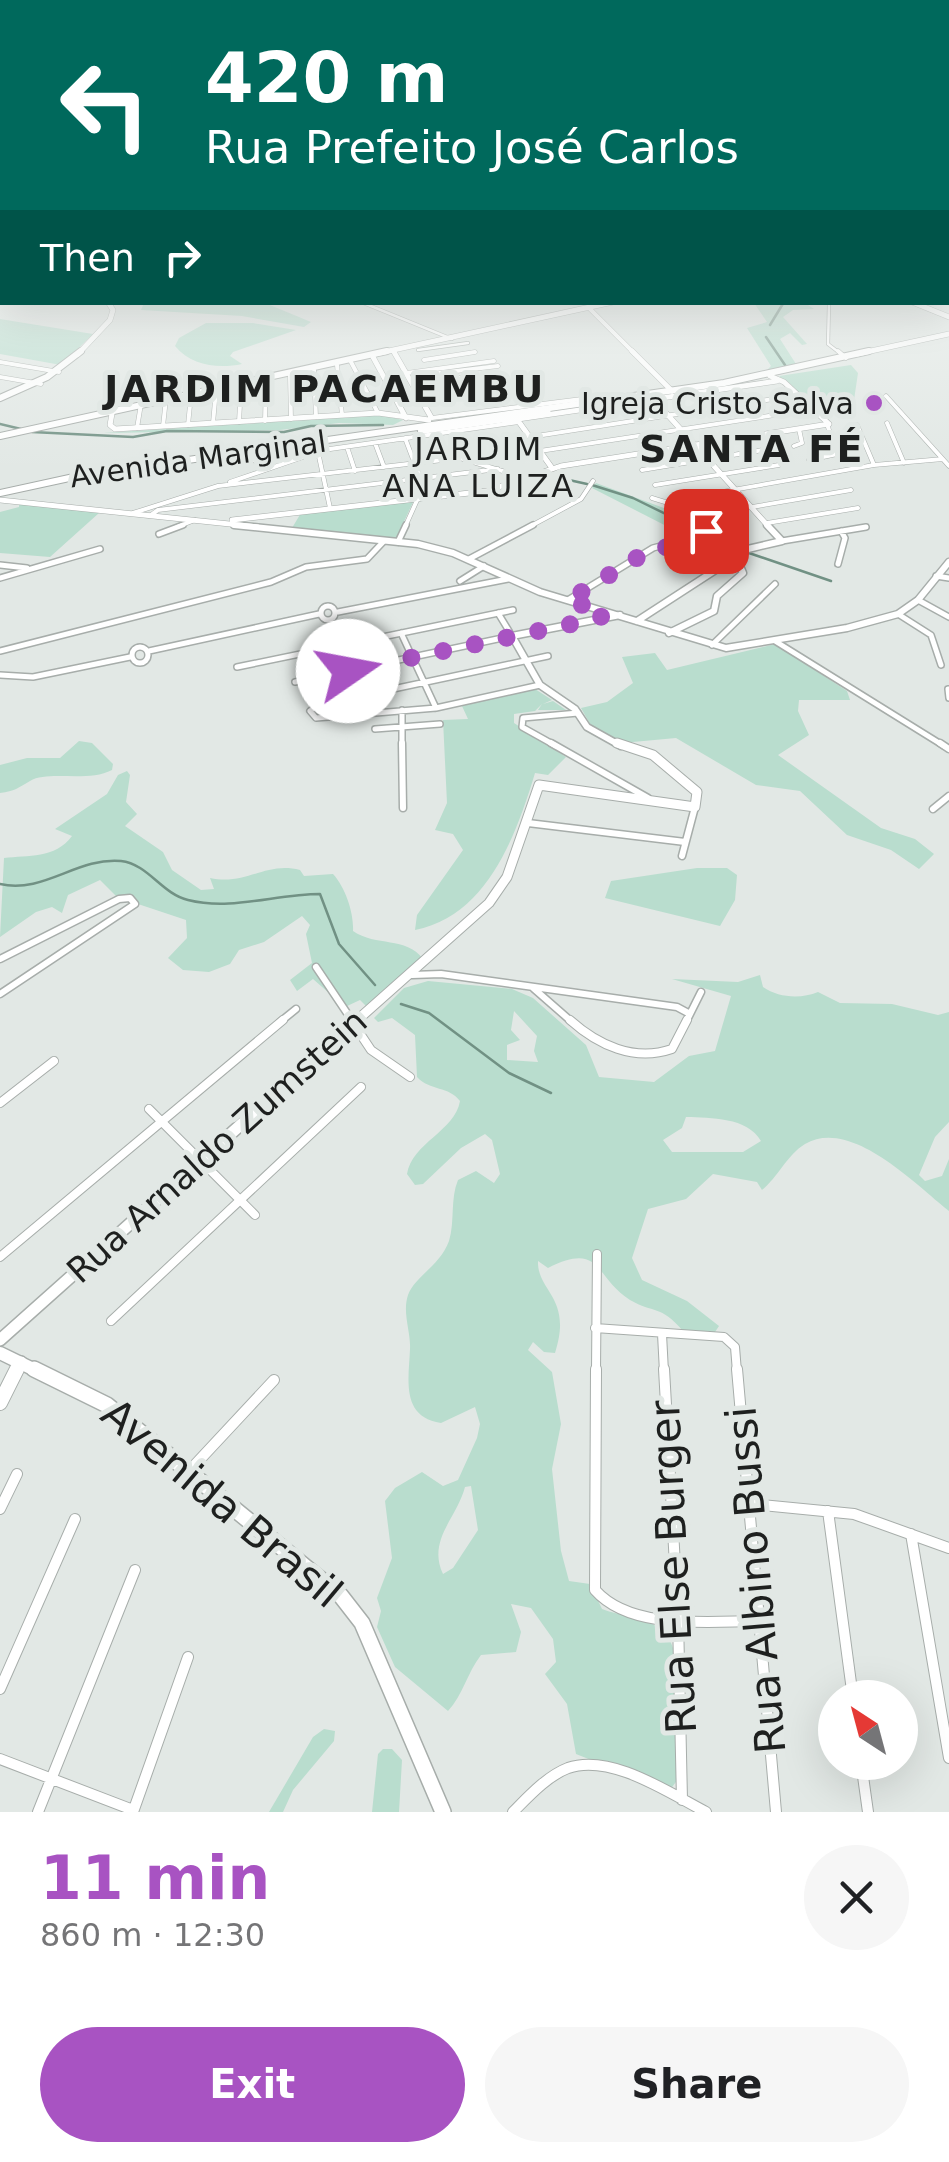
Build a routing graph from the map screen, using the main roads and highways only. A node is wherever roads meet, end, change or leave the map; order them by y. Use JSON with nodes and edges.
{"nodes":[{"id":1,"x":110,"y":305,"type":"edge"},
{"id":2,"x":603,"y":305,"type":"edge"},
{"id":3,"x":919,"y":305,"type":"edge"},
{"id":4,"x":949,"y":317,"type":"edge"},
{"id":5,"x":949,"y":337,"type":"edge"},
{"id":6,"x":0,"y":395,"type":"edge"},
{"id":7,"x":523,"y":416,"type":"junction"},
{"id":8,"x":544,"y":418,"type":"road end"},
{"id":9,"x":432,"y":421,"type":"junction"},
{"id":10,"x":681,"y":430,"type":"road end"},
{"id":11,"x":0,"y":436,"type":"edge"},
{"id":12,"x":401,"y":436,"type":"junction"},
{"id":13,"x":377,"y":442,"type":"road end"},
{"id":14,"x":695,"y":444,"type":"road end"},
{"id":15,"x":347,"y":447,"type":"road end"},
{"id":16,"x":278,"y":450,"type":"junction"},
{"id":17,"x":204,"y":460,"type":"junction"},
{"id":18,"x":256,"y":460,"type":"road end"},
{"id":19,"x":224,"y":464,"type":"road end"},
{"id":20,"x":552,"y":468,"type":"road end"},
{"id":21,"x":525,"y":478,"type":"road end"},
{"id":22,"x":3,"y":499,"type":"edge"},
{"id":23,"x":133,"y":514,"type":"road end"},
{"id":24,"x":0,"y":1352,"type":"edge"},
{"id":25,"x":443,"y":1812,"type":"edge"}],
"edges":[{"from":1,"to":6,"type":"main road"},
{"from":2,"to":11,"type":"main road"},
{"from":3,"to":4,"type":"main road"},
{"from":5,"to":7,"type":"main road"},
{"from":5,"to":7,"type":"main road"},
{"from":7,"to":8,"type":"main road"},
{"from":7,"to":9,"type":"main road"},
{"from":7,"to":9,"type":"main road"},
{"from":9,"to":12,"type":"main road"},
{"from":9,"to":22,"type":"main road"},
{"from":10,"to":14,"type":"main road"},
{"from":12,"to":13,"type":"main road"},
{"from":12,"to":16,"type":"main road"},
{"from":15,"to":16,"type":"main road"},
{"from":16,"to":17,"type":"main road"},
{"from":16,"to":18,"type":"main road"},
{"from":17,"to":19,"type":"main road"},
{"from":17,"to":22,"type":"main road"},
{"from":20,"to":21,"type":"main road"},
{"from":22,"to":23,"type":"main road"},
{"from":24,"to":25,"type":"main road","name":"Avenida Brasil"}]}
